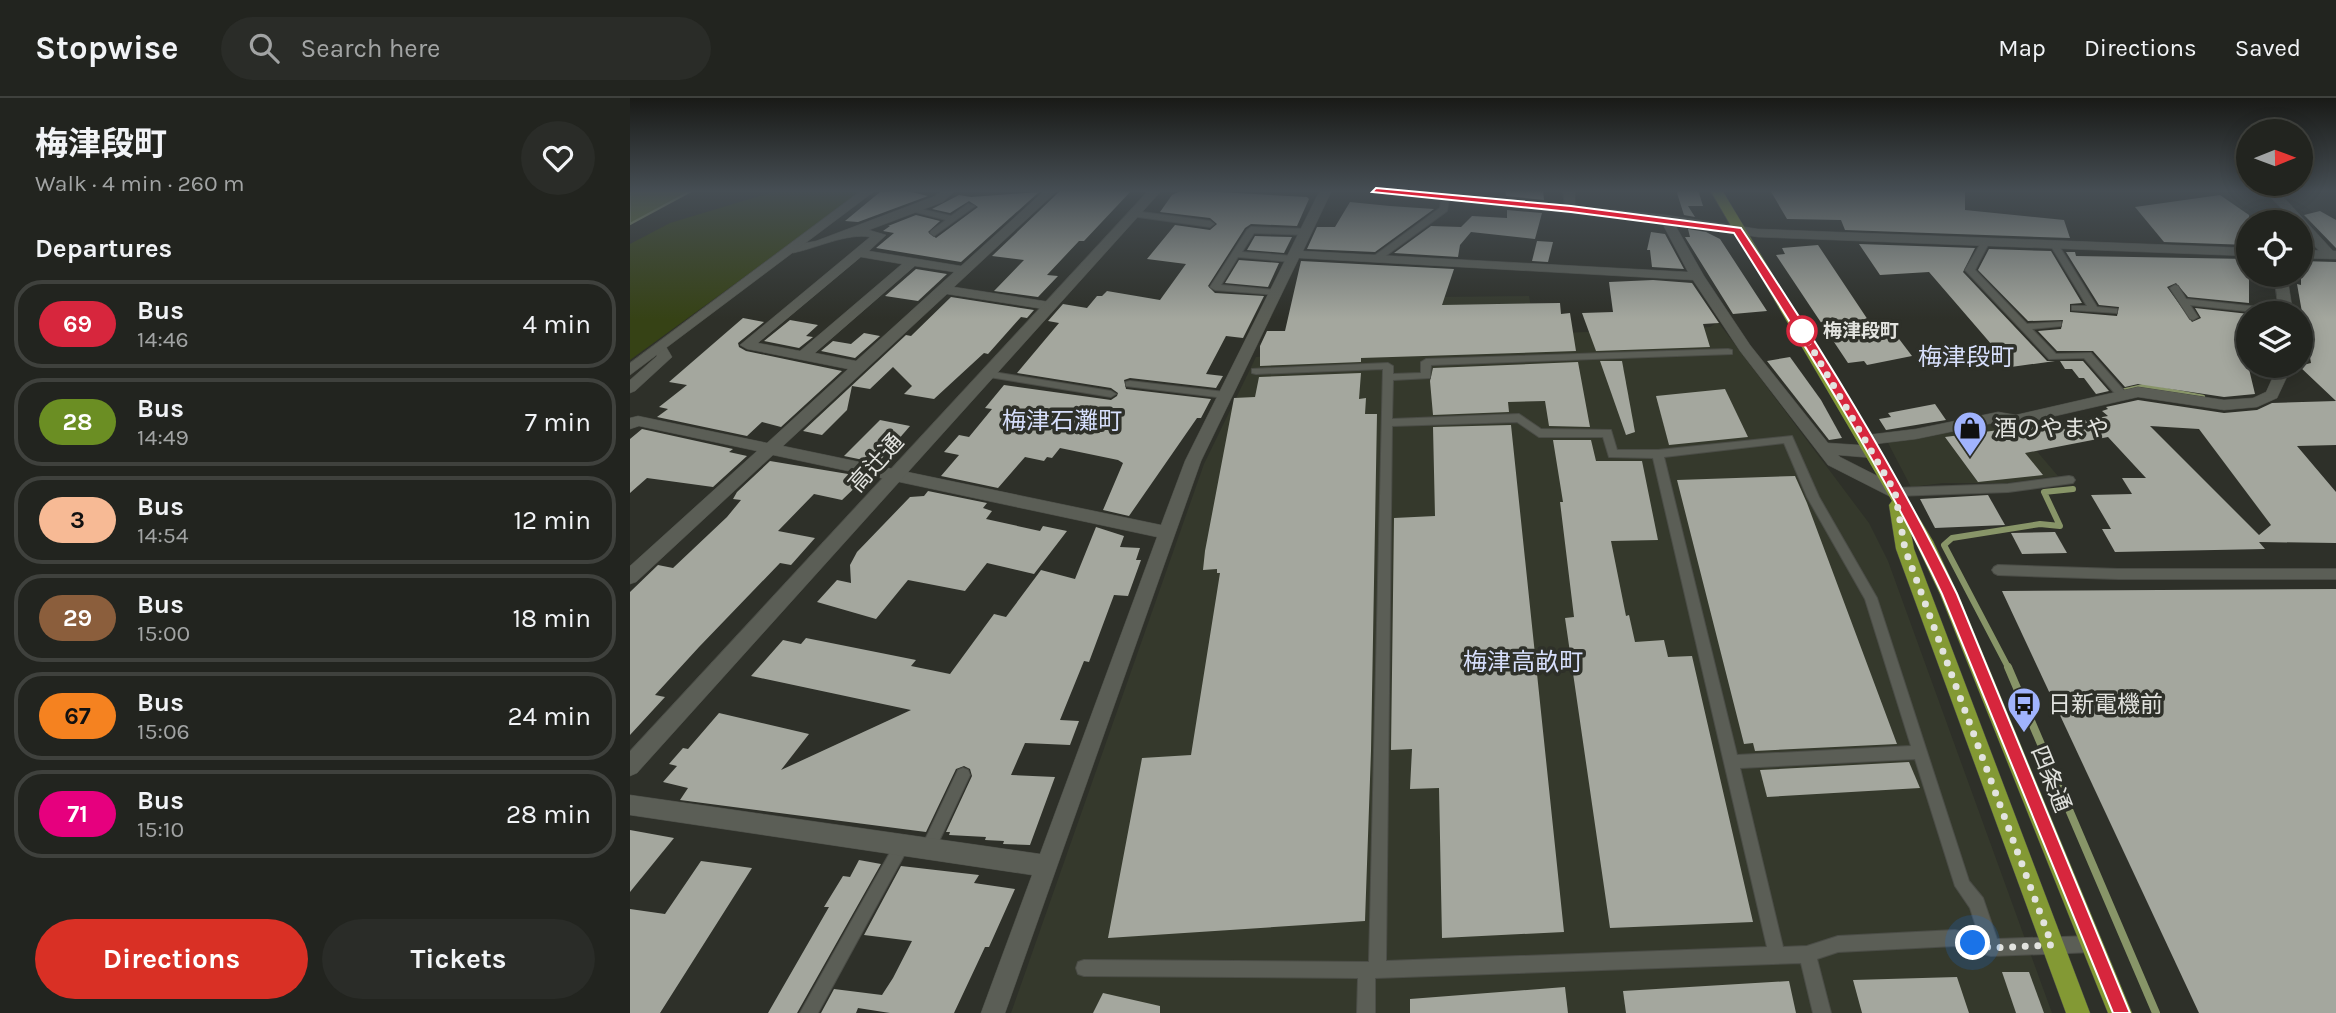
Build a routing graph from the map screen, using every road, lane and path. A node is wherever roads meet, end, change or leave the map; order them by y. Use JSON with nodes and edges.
{"nodes":[{"id":1,"x":1307,"y":232,"type":"edge"},
{"id":2,"x":813,"y":233,"type":"edge"},
{"id":3,"x":850,"y":233,"type":"edge"},
{"id":4,"x":866,"y":233,"type":"edge"},
{"id":5,"x":1004,"y":233,"type":"edge"},
{"id":6,"x":1117,"y":233,"type":"edge"},
{"id":7,"x":1249,"y":233,"type":"edge"},
{"id":8,"x":1412,"y":233,"type":"edge"},
{"id":9,"x":1673,"y":233,"type":"edge"},
{"id":10,"x":1739,"y":233,"type":"edge"},
{"id":11,"x":1768,"y":233,"type":"edge"},
{"id":12,"x":2313,"y":236,"type":"edge"},
{"id":13,"x":1985,"y":243,"type":"junction"},
{"id":14,"x":2055,"y":246,"type":"junction"},
{"id":15,"x":793,"y":248,"type":"junction"},
{"id":16,"x":2236,"y":252,"type":"edge"},
{"id":17,"x":859,"y":253,"type":"junction"},
{"id":18,"x":1236,"y":254,"type":"junction"},
{"id":19,"x":2313,"y":254,"type":"edge"},
{"id":20,"x":2333,"y":255,"type":"edge"},
{"id":21,"x":1294,"y":257,"type":"junction"},
{"id":22,"x":1377,"y":258,"type":"junction"},
{"id":23,"x":912,"y":262,"type":"junction"},
{"id":24,"x":963,"y":270,"type":"junction"},
{"id":25,"x":1697,"y":276,"type":"junction"},
{"id":26,"x":2175,"y":288,"type":"dead end"},
{"id":27,"x":941,"y":289,"type":"junction"},
{"id":28,"x":1276,"y":293,"type":"junction"},
{"id":29,"x":2183,"y":301,"type":"junction"},
{"id":30,"x":1049,"y":306,"type":"junction"},
{"id":31,"x":2236,"y":307,"type":"edge"},
{"id":32,"x":2075,"y":309,"type":"dead end"},
{"id":33,"x":2094,"y":310,"type":"junction"},
{"id":34,"x":2114,"y":311,"type":"dead end"},
{"id":35,"x":2193,"y":317,"type":"dead end"},
{"id":36,"x":2058,"y":324,"type":"dead end"},
{"id":37,"x":2026,"y":327,"type":"junction"},
{"id":38,"x":660,"y":348,"type":"junction"},
{"id":39,"x":1728,"y":352,"type":"dead end"},
{"id":40,"x":803,"y":356,"type":"junction"},
{"id":41,"x":858,"y":366,"type":"junction"},
{"id":42,"x":630,"y":370,"type":"edge"},
{"id":43,"x":1256,"y":371,"type":"dead end"},
{"id":44,"x":988,"y":374,"type":"junction"},
{"id":45,"x":1388,"y":377,"type":"junction"},
{"id":46,"x":2280,"y":378,"type":"edge"},
{"id":47,"x":1130,"y":384,"type":"dead end"},
{"id":48,"x":630,"y":388,"type":"edge"},
{"id":49,"x":1111,"y":394,"type":"dead end"},
{"id":50,"x":1225,"y":395,"type":"junction"},
{"id":51,"x":2123,"y":396,"type":"junction"},
{"id":52,"x":1387,"y":423,"type":"junction"},
{"id":53,"x":630,"y":424,"type":"edge"},
{"id":54,"x":1870,"y":446,"type":"junction"},
{"id":55,"x":1823,"y":448,"type":"junction"},
{"id":56,"x":769,"y":449,"type":"junction"},
{"id":57,"x":1658,"y":454,"type":"junction"},
{"id":58,"x":895,"y":476,"type":"junction"},
{"id":59,"x":2069,"y":480,"type":"dead end"},
{"id":60,"x":1895,"y":492,"type":"junction"},
{"id":61,"x":1166,"y":532,"type":"junction"},
{"id":62,"x":1998,"y":570,"type":"dead end"},
{"id":63,"x":2336,"y":574,"type":"edge"},
{"id":64,"x":630,"y":577,"type":"edge"},
{"id":65,"x":1921,"y":752,"type":"junction"},
{"id":66,"x":1731,"y":762,"type":"junction"},
{"id":67,"x":630,"y":766,"type":"edge"},
{"id":68,"x":963,"y":775,"type":"dead end"},
{"id":69,"x":630,"y":805,"type":"edge"},
{"id":70,"x":902,"y":845,"type":"junction"},
{"id":71,"x":928,"y":849,"type":"junction"},
{"id":72,"x":1047,"y":866,"type":"junction"},
{"id":73,"x":2092,"y":944,"type":"junction"},
{"id":74,"x":2052,"y":945,"type":"junction"},
{"id":75,"x":1991,"y":948,"type":"junction"},
{"id":76,"x":1807,"y":954,"type":"junction"},
{"id":77,"x":1777,"y":956,"type":"junction"},
{"id":78,"x":1084,"y":968,"type":"dead end"},
{"id":79,"x":1372,"y":970,"type":"junction"},
{"id":80,"x":809,"y":1013,"type":"edge"},
{"id":81,"x":993,"y":1013,"type":"edge"},
{"id":82,"x":1366,"y":1013,"type":"edge"},
{"id":83,"x":1822,"y":1013,"type":"edge"},
{"id":84,"x":2077,"y":1013,"type":"edge"},
{"id":85,"x":2120,"y":1013,"type":"edge"}],
"edges":[{"from":1,"to":21,"type":"street"},
{"from":2,"to":15,"type":"street"},
{"from":3,"to":15,"type":"street"},
{"from":4,"to":17,"type":"street"},
{"from":5,"to":24,"type":"street"},
{"from":6,"to":30,"type":"street","name":"高辻通"},
{"from":7,"to":18,"type":"lane"},
{"from":8,"to":22,"type":"lane"},
{"from":9,"to":25,"type":"street"},
{"from":10,"to":54,"type":"main road","name":"四条通"},
{"from":11,"to":13,"type":"street"},
{"from":12,"to":20,"type":"street"},
{"from":13,"to":14,"type":"street"},
{"from":13,"to":37,"type":"lane"},
{"from":14,"to":16,"type":"street"},
{"from":14,"to":33,"type":"lane"},
{"from":15,"to":38,"type":"street"},
{"from":17,"to":23,"type":"street"},
{"from":17,"to":40,"type":"street"},
{"from":18,"to":21,"type":"lane"},
{"from":18,"to":28,"type":"lane"},
{"from":19,"to":20,"type":"street"},
{"from":21,"to":22,"type":"street"},
{"from":21,"to":28,"type":"street"},
{"from":22,"to":25,"type":"street"},
{"from":23,"to":24,"type":"street"},
{"from":23,"to":40,"type":"street"},
{"from":24,"to":27,"type":"street"},
{"from":25,"to":55,"type":"street"},
{"from":26,"to":29,"type":"lane"},
{"from":27,"to":30,"type":"street"},
{"from":27,"to":41,"type":"street"},
{"from":28,"to":50,"type":"street"},
{"from":29,"to":31,"type":"lane"},
{"from":29,"to":35,"type":"lane"},
{"from":30,"to":44,"type":"street","name":"高辻通"},
{"from":32,"to":33,"type":"lane"},
{"from":33,"to":34,"type":"lane"},
{"from":36,"to":37,"type":"lane"},
{"from":37,"to":51,"type":"lane"},
{"from":38,"to":42,"type":"street"},
{"from":38,"to":48,"type":"street"},
{"from":39,"to":45,"type":"lane"},
{"from":40,"to":41,"type":"street"},
{"from":41,"to":56,"type":"street"},
{"from":43,"to":45,"type":"lane"},
{"from":44,"to":49,"type":"lane"},
{"from":44,"to":58,"type":"street","name":"高辻通"},
{"from":45,"to":52,"type":"lane"},
{"from":46,"to":51,"type":"street"},
{"from":47,"to":50,"type":"lane"},
{"from":50,"to":61,"type":"street"},
{"from":51,"to":54,"type":"street"},
{"from":52,"to":57,"type":"lane"},
{"from":52,"to":79,"type":"lane"},
{"from":53,"to":56,"type":"street"},
{"from":54,"to":55,"type":"street"},
{"from":54,"to":60,"type":"main road","name":"四条通"},
{"from":55,"to":60,"type":"street"},
{"from":56,"to":58,"type":"street"},
{"from":56,"to":64,"type":"street"},
{"from":57,"to":65,"type":"lane"},
{"from":57,"to":66,"type":"lane"},
{"from":58,"to":61,"type":"street"},
{"from":58,"to":67,"type":"street","name":"高辻通"},
{"from":59,"to":60,"type":"lane"},
{"from":60,"to":73,"type":"main road","name":"四条通"},
{"from":60,"to":74,"type":"main road","name":"四条通"},
{"from":61,"to":72,"type":"street"},
{"from":62,"to":63,"type":"lane"},
{"from":65,"to":66,"type":"lane"},
{"from":65,"to":75,"type":"lane"},
{"from":66,"to":77,"type":"lane"},
{"from":68,"to":71,"type":"lane"},
{"from":69,"to":70,"type":"street"},
{"from":70,"to":71,"type":"street"},
{"from":70,"to":80,"type":"lane"},
{"from":71,"to":72,"type":"street"},
{"from":72,"to":81,"type":"street"},
{"from":73,"to":74,"type":"lane"},
{"from":73,"to":85,"type":"main road","name":"四条通"},
{"from":74,"to":75,"type":"lane"},
{"from":74,"to":84,"type":"main road","name":"四条通"},
{"from":75,"to":76,"type":"lane"},
{"from":76,"to":77,"type":"lane"},
{"from":76,"to":83,"type":"lane"},
{"from":77,"to":79,"type":"lane"},
{"from":78,"to":79,"type":"lane"},
{"from":79,"to":82,"type":"lane"}]}
